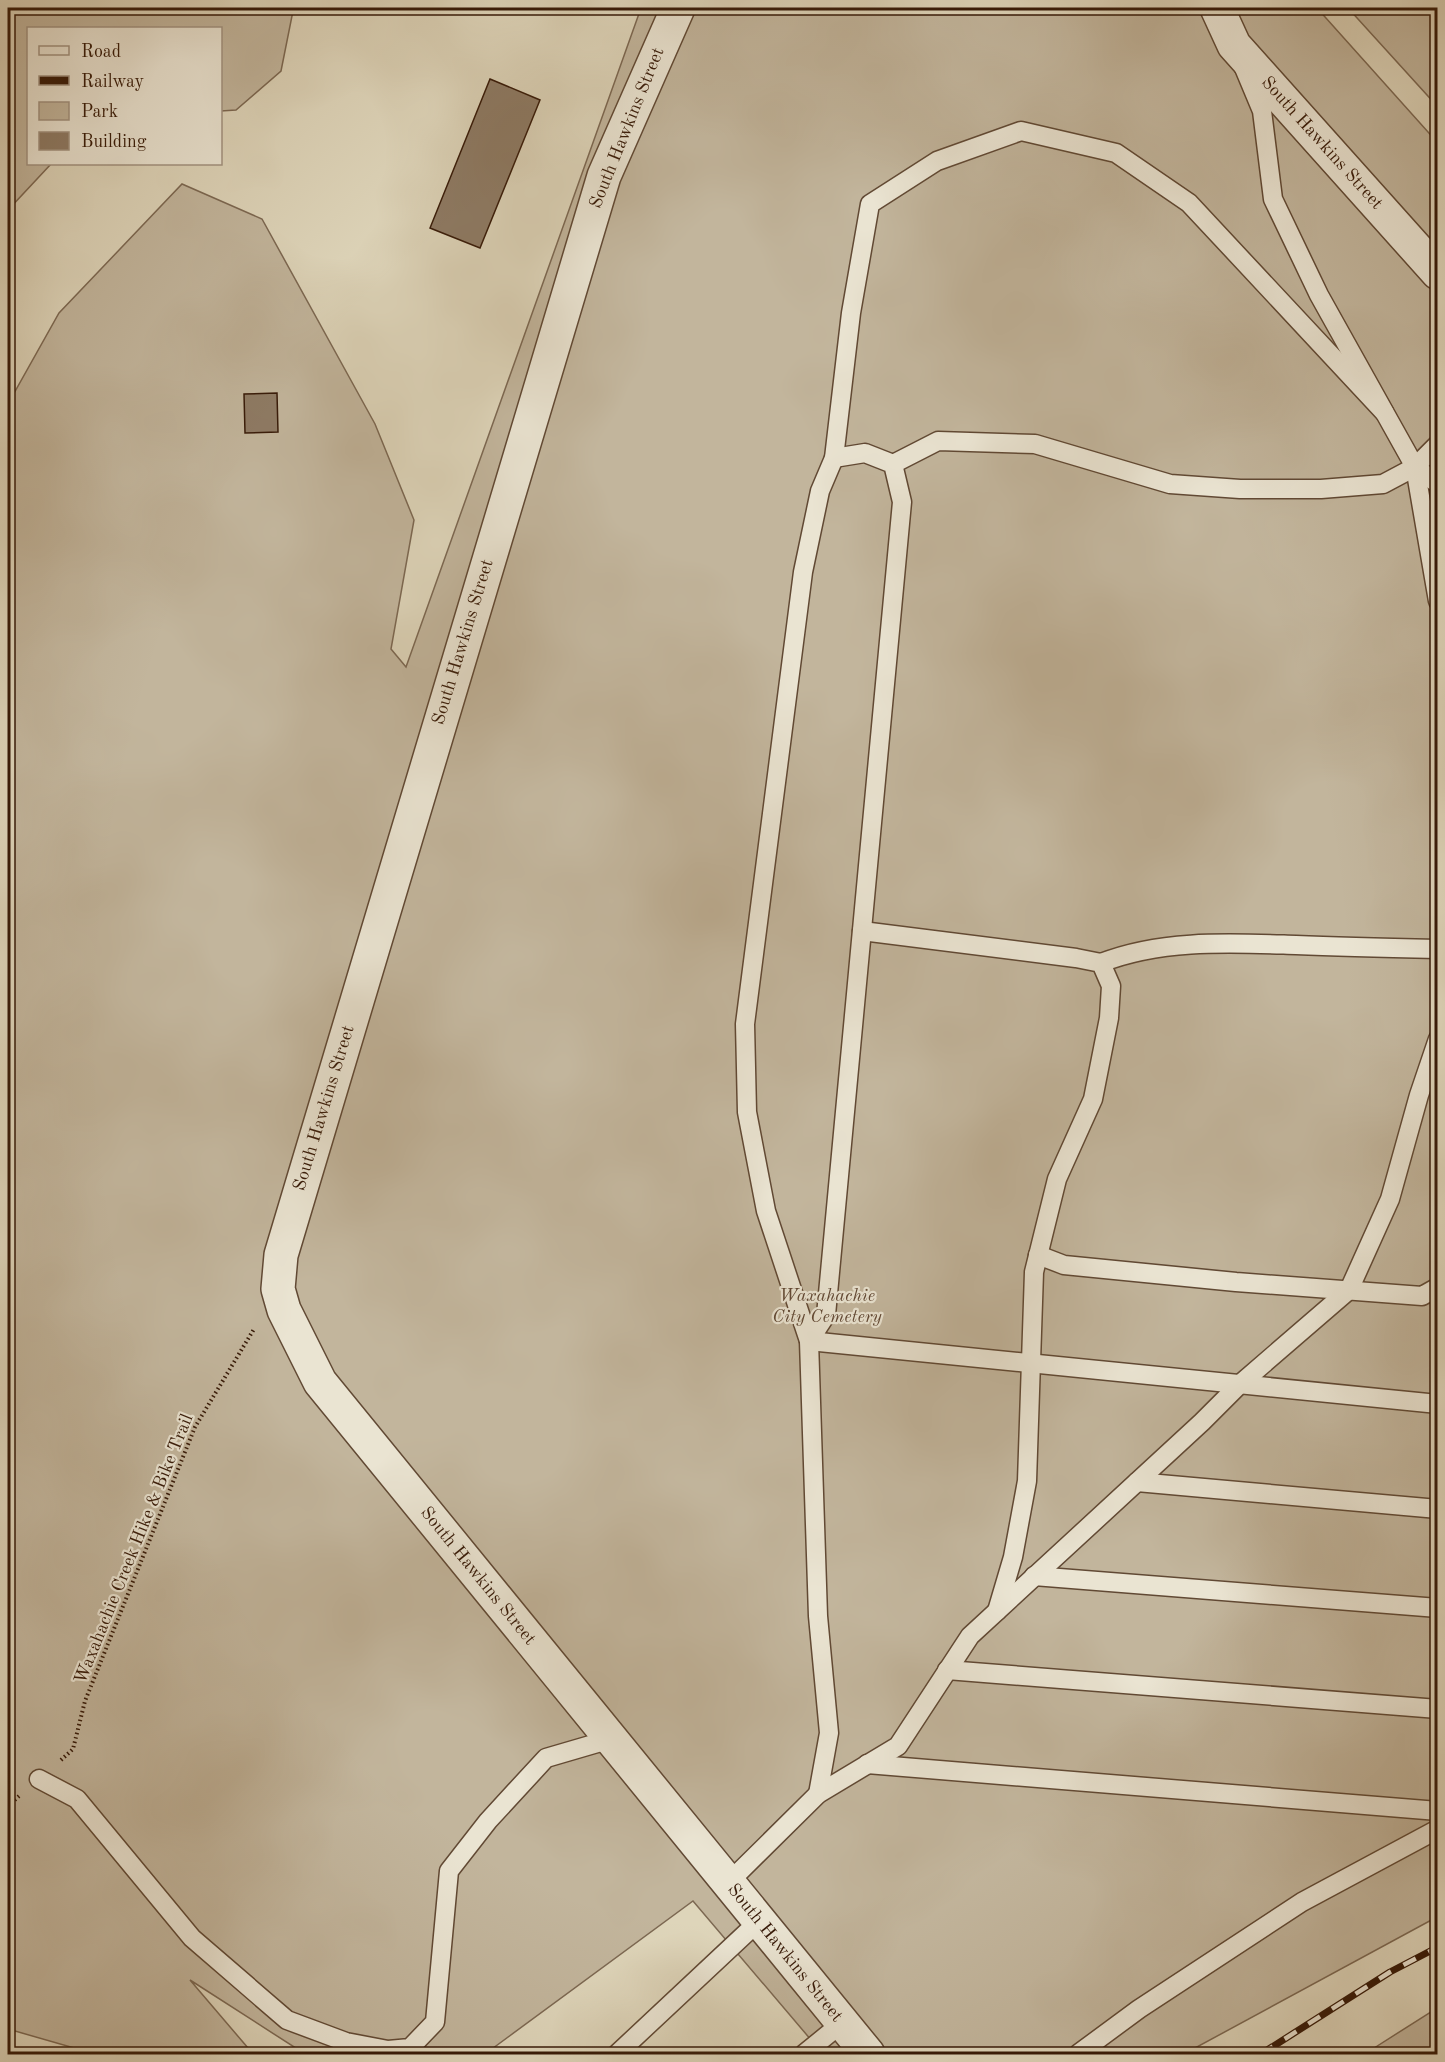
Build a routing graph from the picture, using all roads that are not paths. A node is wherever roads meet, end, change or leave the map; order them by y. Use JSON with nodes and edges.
{"nodes":[{"id":1,"x":678,"y":8,"type":"edge"},
{"id":2,"x":1217,"y":8,"type":"edge"},
{"id":3,"x":1234,"y":45,"type":"junction"},
{"id":4,"x":1437,"y":273,"type":"edge"},
{"id":5,"x":1384,"y":412,"type":"junction"},
{"id":6,"x":1437,"y":444,"type":"edge"},
{"id":7,"x":834,"y":458,"type":"junction"},
{"id":8,"x":893,"y":464,"type":"junction"},
{"id":9,"x":1415,"y":467,"type":"junction"},
{"id":10,"x":1437,"y":484,"type":"edge"},
{"id":11,"x":1437,"y":601,"type":"edge"},
{"id":12,"x":862,"y":931,"type":"junction"},
{"id":13,"x":1437,"y":949,"type":"edge"},
{"id":14,"x":1101,"y":963,"type":"junction"},
{"id":15,"x":1437,"y":1038,"type":"edge"},
{"id":16,"x":1038,"y":1255,"type":"junction"},
{"id":17,"x":1349,"y":1290,"type":"junction"},
{"id":18,"x":1432,"y":1293,"type":"edge"},
{"id":19,"x":809,"y":1341,"type":"junction"},
{"id":20,"x":1030,"y":1364,"type":"junction"},
{"id":21,"x":1239,"y":1386,"type":"junction"},
{"id":22,"x":1437,"y":1404,"type":"edge"},
{"id":23,"x":1137,"y":1482,"type":"junction"},
{"id":24,"x":1437,"y":1509,"type":"edge"},
{"id":25,"x":1034,"y":1576,"type":"junction"},
{"id":26,"x":1437,"y":1608,"type":"edge"},
{"id":27,"x":997,"y":1611,"type":"junction"},
{"id":28,"x":947,"y":1670,"type":"junction"},
{"id":29,"x":1437,"y":1709,"type":"edge"},
{"id":30,"x":611,"y":1739,"type":"junction"},
{"id":31,"x":867,"y":1764,"type":"junction"},
{"id":32,"x":39,"y":1779,"type":"road end"},
{"id":33,"x":818,"y":1794,"type":"junction"},
{"id":34,"x":1437,"y":1811,"type":"edge"},
{"id":35,"x":1437,"y":1829,"type":"edge"},
{"id":36,"x":728,"y":1883,"type":"junction"},
{"id":37,"x":759,"y":1921,"type":"junction"},
{"id":38,"x":842,"y":2023,"type":"junction"},
{"id":39,"x":617,"y":2055,"type":"edge"},
{"id":40,"x":804,"y":2055,"type":"edge"},
{"id":41,"x":868,"y":2055,"type":"edge"},
{"id":42,"x":1078,"y":2055,"type":"edge"}],
"edges":[{"from":1,"to":30,"type":"street","name":"South Hawkins Street"},
{"from":2,"to":3,"type":"street","name":"South Hawkins Street"},
{"from":3,"to":4,"type":"street","name":"South Hawkins Street"},
{"from":3,"to":5,"type":"lane"},
{"from":5,"to":7,"type":"lane"},
{"from":5,"to":9,"type":"lane"},
{"from":6,"to":9,"type":"lane"},
{"from":7,"to":8,"type":"lane"},
{"from":7,"to":19,"type":"lane"},
{"from":8,"to":9,"type":"lane"},
{"from":8,"to":12,"type":"lane"},
{"from":9,"to":10,"type":"lane"},
{"from":9,"to":11,"type":"lane"},
{"from":12,"to":14,"type":"lane"},
{"from":12,"to":19,"type":"lane"},
{"from":13,"to":14,"type":"lane"},
{"from":14,"to":16,"type":"lane"},
{"from":15,"to":17,"type":"lane"},
{"from":16,"to":17,"type":"lane"},
{"from":16,"to":20,"type":"lane"},
{"from":17,"to":18,"type":"lane"},
{"from":17,"to":21,"type":"lane"},
{"from":19,"to":20,"type":"lane"},
{"from":19,"to":33,"type":"lane"},
{"from":20,"to":21,"type":"lane"},
{"from":20,"to":27,"type":"lane"},
{"from":21,"to":22,"type":"lane"},
{"from":21,"to":23,"type":"lane"},
{"from":23,"to":24,"type":"lane"},
{"from":23,"to":25,"type":"lane"},
{"from":25,"to":26,"type":"lane"},
{"from":25,"to":27,"type":"lane"},
{"from":27,"to":28,"type":"lane"},
{"from":28,"to":29,"type":"lane"},
{"from":28,"to":31,"type":"lane"},
{"from":30,"to":32,"type":"lane"},
{"from":30,"to":36,"type":"street","name":"South Hawkins Street"},
{"from":31,"to":33,"type":"lane"},
{"from":31,"to":34,"type":"lane"},
{"from":33,"to":36,"type":"lane"},
{"from":35,"to":42,"type":"lane"},
{"from":36,"to":37,"type":"street","name":"South Hawkins Street"},
{"from":37,"to":38,"type":"street","name":"South Hawkins Street"},
{"from":37,"to":39,"type":"lane"},
{"from":38,"to":40,"type":"lane"},
{"from":38,"to":41,"type":"street","name":"South Hawkins Street"}]}
